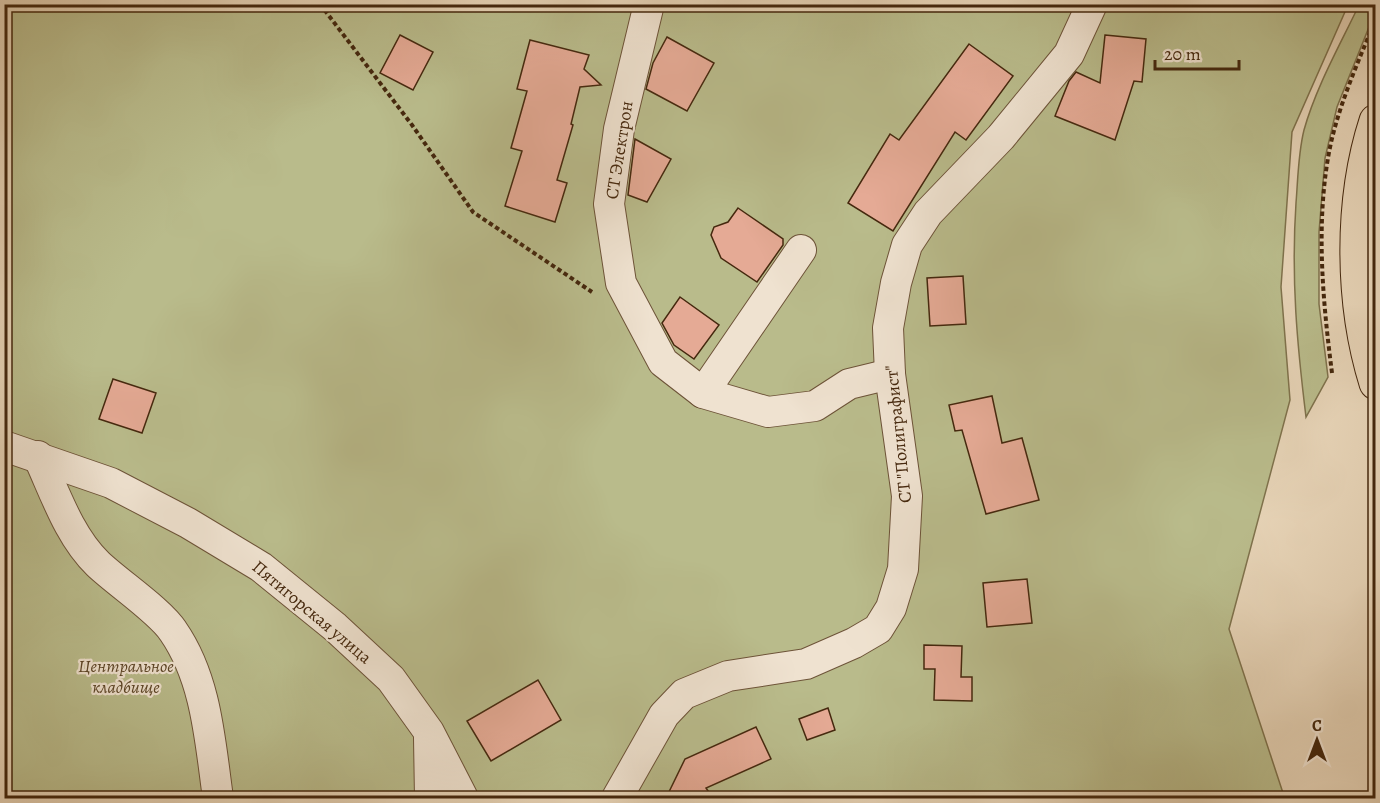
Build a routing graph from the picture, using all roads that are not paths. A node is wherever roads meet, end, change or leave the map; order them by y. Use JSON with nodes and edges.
{"nodes":[{"id":1,"x":649,"y":4,"type":"edge"},
{"id":2,"x":1092,"y":4,"type":"edge"},
{"id":3,"x":1376,"y":121,"type":"edge"},
{"id":4,"x":801,"y":250,"type":"dead end"},
{"id":5,"x":890,"y":374,"type":"junction"},
{"id":6,"x":1376,"y":383,"type":"edge"},
{"id":7,"x":703,"y":393,"type":"junction"},
{"id":8,"x":4,"y":446,"type":"edge"},
{"id":9,"x":38,"y":456,"type":"junction"},
{"id":10,"x":429,"y":732,"type":"junction"},
{"id":11,"x":218,"y":798,"type":"edge"},
{"id":12,"x":430,"y":798,"type":"edge"},
{"id":13,"x":464,"y":798,"type":"edge"},
{"id":14,"x":617,"y":798,"type":"edge"}],
"edges":[{"from":1,"to":7,"type":"street","name":"СТ Электрон"},
{"from":2,"to":5,"type":"street","name":"СТ \"Полиграфист\""},
{"from":3,"to":6,"type":"main road"},
{"from":4,"to":7,"type":"street"},
{"from":5,"to":7,"type":"street","name":"СТ Электрон"},
{"from":5,"to":14,"type":"street","name":"СТ \"Полиграфист\""},
{"from":8,"to":9,"type":"street","name":"Пятигорская улица"},
{"from":9,"to":10,"type":"street","name":"Пятигорская улица"},
{"from":9,"to":11,"type":"street"},
{"from":10,"to":12,"type":"street"},
{"from":10,"to":13,"type":"street","name":"Пятигорская улица"}]}
